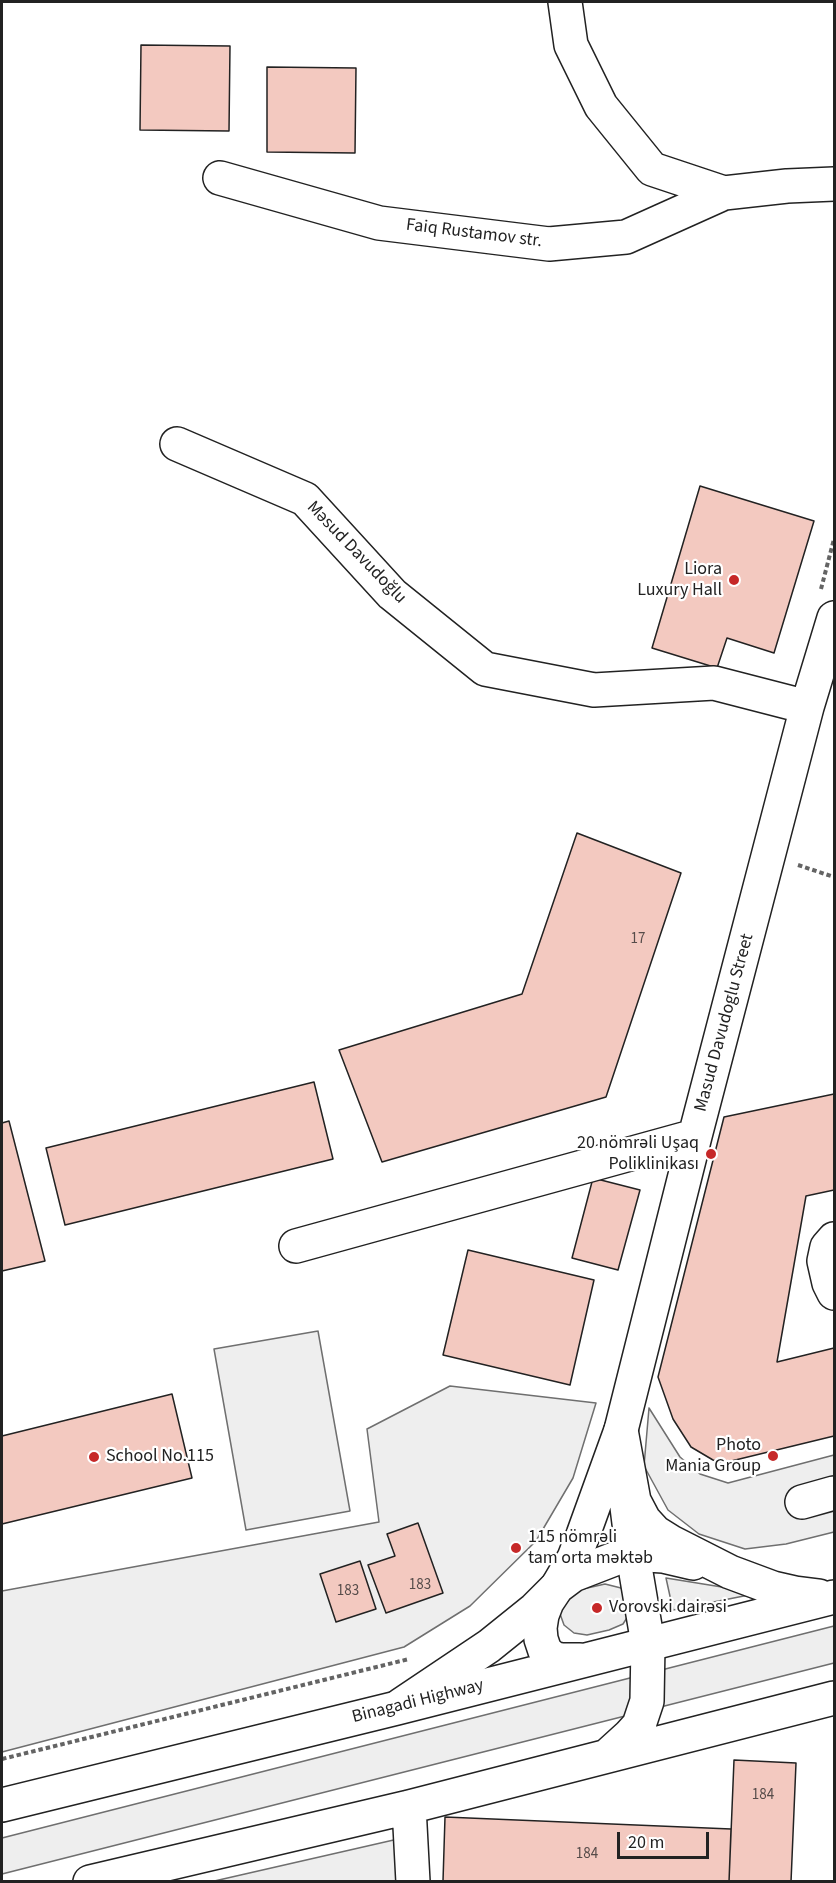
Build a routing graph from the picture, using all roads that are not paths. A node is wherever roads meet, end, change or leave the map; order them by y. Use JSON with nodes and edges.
{"nodes":[{"id":1,"x":565,"y":2,"type":"edge"},
{"id":2,"x":220,"y":178,"type":"dead end"},
{"id":3,"x":834,"y":184,"type":"edge"},
{"id":4,"x":724,"y":193,"type":"junction"},
{"id":5,"x":177,"y":444,"type":"dead end"},
{"id":6,"x":834,"y":618,"type":"edge"},
{"id":7,"x":807,"y":707,"type":"junction"},
{"id":8,"x":695,"y":1136,"type":"junction"},
{"id":9,"x":834,"y":1239,"type":"edge"},
{"id":10,"x":296,"y":1246,"type":"dead end"},
{"id":11,"x":834,"y":1293,"type":"edge"},
{"id":12,"x":621,"y":1430,"type":"junction"},
{"id":13,"x":834,"y":1493,"type":"edge"},
{"id":14,"x":802,"y":1502,"type":"dead end"},
{"id":15,"x":633,"y":1555,"type":"junction"},
{"id":16,"x":589,"y":1567,"type":"junction"},
{"id":17,"x":730,"y":1572,"type":"junction"},
{"id":18,"x":557,"y":1587,"type":"junction"},
{"id":19,"x":834,"y":1598,"type":"edge"},
{"id":20,"x":643,"y":1610,"type":"junction"},
{"id":21,"x":648,"y":1644,"type":"junction"},
{"id":22,"x":582,"y":1660,"type":"junction"},
{"id":23,"x":834,"y":1698,"type":"edge"},
{"id":24,"x":398,"y":1708,"type":"junction"},
{"id":25,"x":607,"y":1756,"type":"junction"},
{"id":26,"x":2,"y":1805,"type":"edge"},
{"id":27,"x":410,"y":1807,"type":"junction"},
{"id":28,"x":90,"y":1881,"type":"edge"},
{"id":29,"x":413,"y":1881,"type":"edge"}],
"edges":[{"from":1,"to":4,"type":"street","name":"Faiq Rustamov str."},
{"from":2,"to":4,"type":"street","name":"Faiq Rustamov str."},
{"from":3,"to":4,"type":"street","name":"Faiq Rustamov str."},
{"from":5,"to":7,"type":"street","name":"Məsud Davudoğlu"},
{"from":6,"to":7,"type":"street","name":"Masud Davudoglu Street"},
{"from":7,"to":8,"type":"street","name":"Masud Davudoglu Street"},
{"from":8,"to":10,"type":"street"},
{"from":8,"to":12,"type":"street","name":"Masud Davudoglu Street"},
{"from":9,"to":11,"type":"street"},
{"from":12,"to":15,"type":"street"},
{"from":12,"to":17,"type":"street"},
{"from":12,"to":18,"type":"street"},
{"from":13,"to":14,"type":"street"},
{"from":15,"to":16,"type":"street"},
{"from":15,"to":17,"type":"street"},
{"from":15,"to":20,"type":"street"},
{"from":16,"to":18,"type":"street"},
{"from":16,"to":20,"type":"street"},
{"from":17,"to":19,"type":"street"},
{"from":18,"to":22,"type":"street"},
{"from":18,"to":24,"type":"street"},
{"from":19,"to":21,"type":"street","name":"Binagadi Highway"},
{"from":20,"to":21,"type":"street"},
{"from":21,"to":22,"type":"street","name":"Binagadi Highway"},
{"from":21,"to":25,"type":"street"},
{"from":22,"to":24,"type":"street","name":"Binagadi Highway"},
{"from":23,"to":25,"type":"street"},
{"from":24,"to":26,"type":"street","name":"Binagadi Highway"},
{"from":25,"to":27,"type":"street"},
{"from":27,"to":28,"type":"street"},
{"from":27,"to":29,"type":"street"}]}
